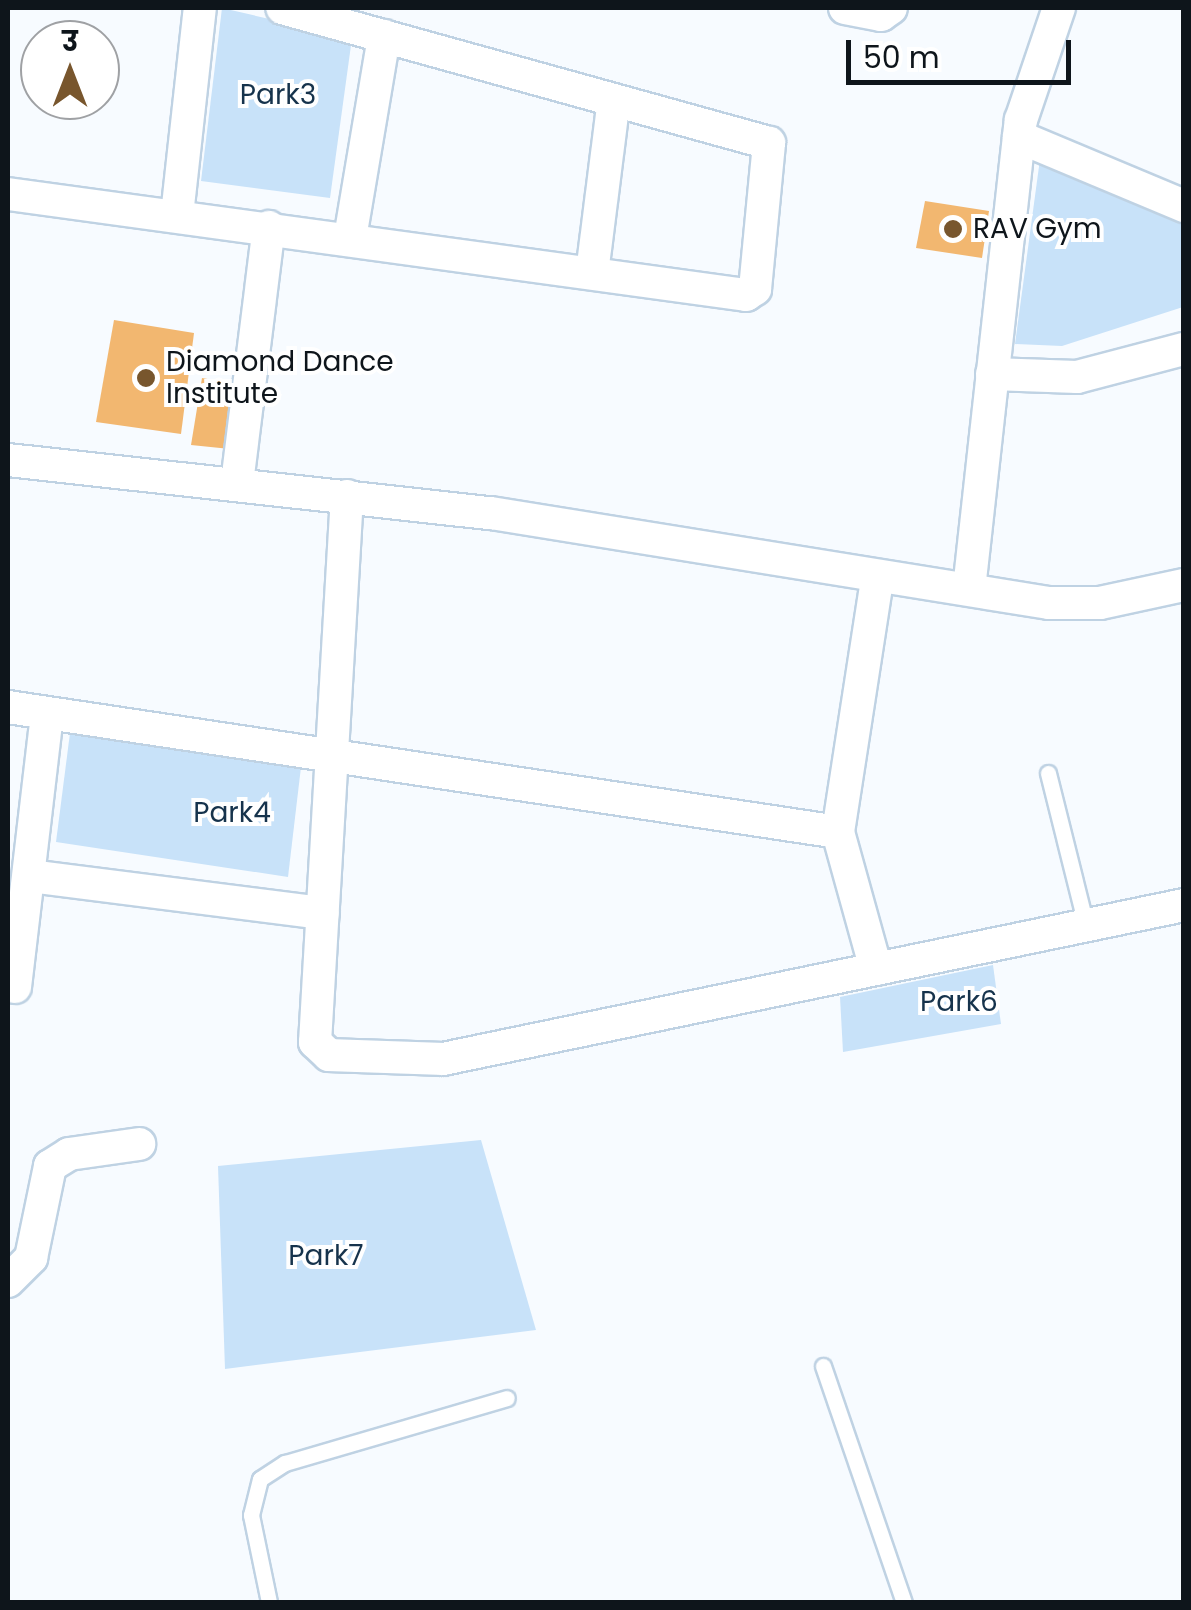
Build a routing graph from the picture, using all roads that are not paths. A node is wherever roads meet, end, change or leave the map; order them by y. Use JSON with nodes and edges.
{"nodes":[{"id":1,"x":200,"y":8,"type":"edge"},
{"id":2,"x":282,"y":8,"type":"edge"},
{"id":3,"x":845,"y":8,"type":"edge"},
{"id":4,"x":892,"y":8,"type":"edge"},
{"id":5,"x":1059,"y":8,"type":"edge"},
{"id":6,"x":384,"y":36,"type":"junction"},
{"id":7,"x":614,"y":100,"type":"junction"},
{"id":8,"x":1018,"y":137,"type":"junction"},
{"id":9,"x":8,"y":194,"type":"edge"},
{"id":10,"x":1184,"y":206,"type":"edge"},
{"id":11,"x":177,"y":216,"type":"junction"},
{"id":12,"x":269,"y":227,"type":"junction"},
{"id":13,"x":350,"y":238,"type":"junction"},
{"id":14,"x":592,"y":273,"type":"junction"},
{"id":15,"x":1184,"y":349,"type":"edge"},
{"id":16,"x":992,"y":374,"type":"junction"},
{"id":17,"x":8,"y":460,"type":"edge"},
{"id":18,"x":237,"y":483,"type":"junction"},
{"id":19,"x":348,"y":496,"type":"junction"},
{"id":20,"x":876,"y":580,"type":"junction"},
{"id":21,"x":1184,"y":585,"type":"edge"},
{"id":22,"x":969,"y":589,"type":"junction"},
{"id":23,"x":8,"y":707,"type":"edge"},
{"id":24,"x":48,"y":714,"type":"junction"},
{"id":25,"x":332,"y":762,"type":"junction"},
{"id":26,"x":1048,"y":773,"type":"dead end"},
{"id":27,"x":838,"y":832,"type":"junction"},
{"id":28,"x":29,"y":876,"type":"junction"},
{"id":29,"x":1184,"y":904,"type":"edge"},
{"id":30,"x":323,"y":912,"type":"junction"},
{"id":31,"x":1086,"y":925,"type":"junction"},
{"id":32,"x":876,"y":969,"type":"junction"},
{"id":33,"x":15,"y":987,"type":"dead end"},
{"id":34,"x":139,"y":1144,"type":"dead end"},
{"id":35,"x":8,"y":1281,"type":"edge"},
{"id":36,"x":822,"y":1366,"type":"dead end"},
{"id":37,"x":507,"y":1398,"type":"dead end"},
{"id":38,"x":269,"y":1602,"type":"edge"},
{"id":39,"x":904,"y":1602,"type":"edge"}],
"edges":[{"from":1,"to":11,"type":"street"},
{"from":2,"to":6,"type":"street"},
{"from":3,"to":4,"type":"street"},
{"from":5,"to":8,"type":"street"},
{"from":6,"to":7,"type":"street"},
{"from":6,"to":13,"type":"street"},
{"from":7,"to":14,"type":"street"},
{"from":7,"to":14,"type":"street"},
{"from":8,"to":10,"type":"street"},
{"from":8,"to":16,"type":"street"},
{"from":9,"to":11,"type":"street"},
{"from":11,"to":12,"type":"street"},
{"from":12,"to":13,"type":"street"},
{"from":12,"to":18,"type":"street"},
{"from":13,"to":14,"type":"street"},
{"from":15,"to":16,"type":"street"},
{"from":16,"to":22,"type":"street"},
{"from":17,"to":18,"type":"street"},
{"from":18,"to":19,"type":"street"},
{"from":19,"to":20,"type":"street"},
{"from":19,"to":25,"type":"street"},
{"from":20,"to":22,"type":"street"},
{"from":20,"to":27,"type":"street"},
{"from":21,"to":22,"type":"street"},
{"from":23,"to":24,"type":"street"},
{"from":24,"to":25,"type":"street"},
{"from":24,"to":28,"type":"street"},
{"from":25,"to":27,"type":"street"},
{"from":25,"to":30,"type":"street"},
{"from":26,"to":31,"type":"lane"},
{"from":27,"to":32,"type":"street"},
{"from":28,"to":30,"type":"street"},
{"from":28,"to":33,"type":"street"},
{"from":29,"to":31,"type":"street"},
{"from":30,"to":32,"type":"street"},
{"from":31,"to":32,"type":"street"},
{"from":34,"to":35,"type":"street"},
{"from":36,"to":39,"type":"lane"},
{"from":37,"to":38,"type":"lane"}]}
